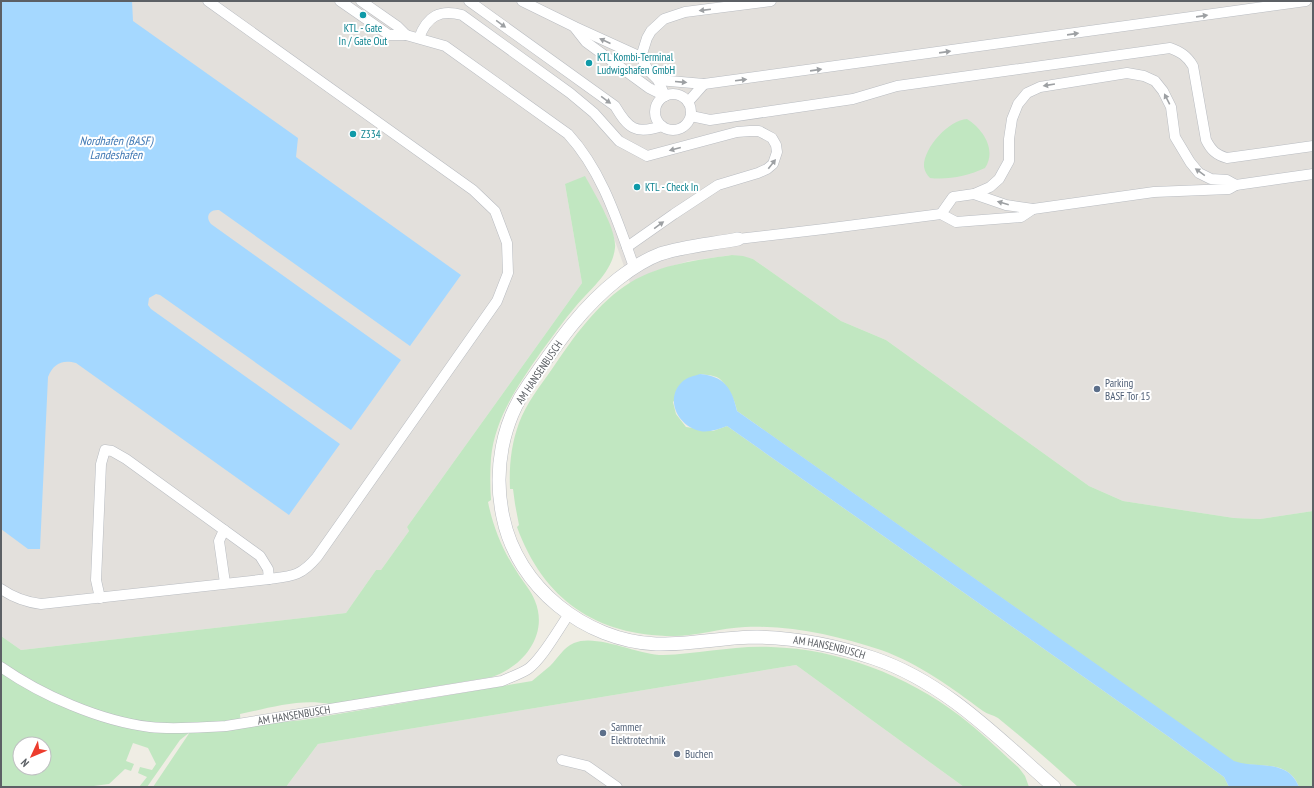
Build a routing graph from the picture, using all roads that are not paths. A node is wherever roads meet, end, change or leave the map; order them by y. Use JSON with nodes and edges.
{"nodes":[{"id":1,"x":208,"y":1,"type":"edge"},
{"id":2,"x":340,"y":1,"type":"edge"},
{"id":3,"x":361,"y":1,"type":"edge"},
{"id":4,"x":469,"y":1,"type":"edge"},
{"id":5,"x":522,"y":1,"type":"edge"},
{"id":6,"x":771,"y":1,"type":"edge"},
{"id":7,"x":1306,"y":1,"type":"edge"},
{"id":8,"x":575,"y":27,"type":"junction"},
{"id":9,"x":406,"y":35,"type":"junction"},
{"id":10,"x":419,"y":38,"type":"junction"},
{"id":11,"x":641,"y":57,"type":"junction"},
{"id":12,"x":658,"y":80,"type":"junction"},
{"id":13,"x":704,"y":84,"type":"junction"},
{"id":14,"x":665,"y":96,"type":"junction"},
{"id":15,"x":688,"y":102,"type":"junction"},
{"id":16,"x":691,"y":116,"type":"junction"},
{"id":17,"x":662,"y":126,"type":"junction"},
{"id":18,"x":1313,"y":146,"type":"edge"},
{"id":19,"x":1313,"y":174,"type":"edge"},
{"id":20,"x":1236,"y":184,"type":"junction"},
{"id":21,"x":974,"y":194,"type":"junction"},
{"id":22,"x":1033,"y":209,"type":"junction"},
{"id":23,"x":941,"y":214,"type":"junction"},
{"id":24,"x":738,"y":239,"type":"joint"},
{"id":25,"x":627,"y":247,"type":"junction"},
{"id":26,"x":634,"y":267,"type":"junction"},
{"id":27,"x":224,"y":530,"type":"junction"},
{"id":28,"x":269,"y":579,"type":"junction"},
{"id":29,"x":224,"y":583,"type":"junction"},
{"id":30,"x":1,"y":589,"type":"edge"},
{"id":31,"x":100,"y":598,"type":"junction"},
{"id":32,"x":569,"y":614,"type":"junction"},
{"id":33,"x":1,"y":667,"type":"edge"},
{"id":34,"x":562,"y":760,"type":"dead end"},
{"id":35,"x":1046,"y":785,"type":"edge"},
{"id":36,"x":617,"y":787,"type":"edge"}],
"edges":[{"from":1,"to":28,"type":"street"},
{"from":2,"to":9,"type":"street"},
{"from":3,"to":9,"type":"street"},
{"from":4,"to":17,"type":"street","one_way":true},
{"from":5,"to":8,"type":"street"},
{"from":6,"to":11,"type":"street","one_way":true},
{"from":13,"to":7,"type":"street","one_way":true},
{"from":11,"to":8,"type":"street","one_way":true},
{"from":8,"to":14,"type":"street"},
{"from":9,"to":10,"type":"street"},
{"from":10,"to":25,"type":"street"},
{"from":25,"to":10,"type":"street","one_way":true},
{"from":11,"to":12,"type":"street"},
{"from":12,"to":13,"type":"street","one_way":true},
{"from":12,"to":14,"type":"street"},
{"from":13,"to":15,"type":"street"},
{"from":14,"to":15,"type":"street"},
{"from":14,"to":17,"type":"street"},
{"from":15,"to":16,"type":"street"},
{"from":16,"to":17,"type":"street"},
{"from":16,"to":18,"type":"street"},
{"from":19,"to":20,"type":"street"},
{"from":20,"to":21,"type":"street","one_way":true},
{"from":20,"to":22,"type":"street"},
{"from":22,"to":21,"type":"street","one_way":true},
{"from":21,"to":23,"type":"street"},
{"from":22,"to":23,"type":"street"},
{"from":23,"to":24,"type":"street"},
{"from":24,"to":26,"type":"street","name":"AM HANSENBUSCH"},
{"from":25,"to":26,"type":"street"},
{"from":26,"to":32,"type":"street","name":"AM HANSENBUSCH"},
{"from":27,"to":28,"type":"street"},
{"from":27,"to":29,"type":"street"},
{"from":27,"to":31,"type":"street"},
{"from":28,"to":29,"type":"street"},
{"from":29,"to":31,"type":"street"},
{"from":30,"to":31,"type":"street"},
{"from":32,"to":33,"type":"street","name":"AM HANSENBUSCH"},
{"from":32,"to":35,"type":"street","name":"AM HANSENBUSCH"},
{"from":34,"to":36,"type":"street"}]}
